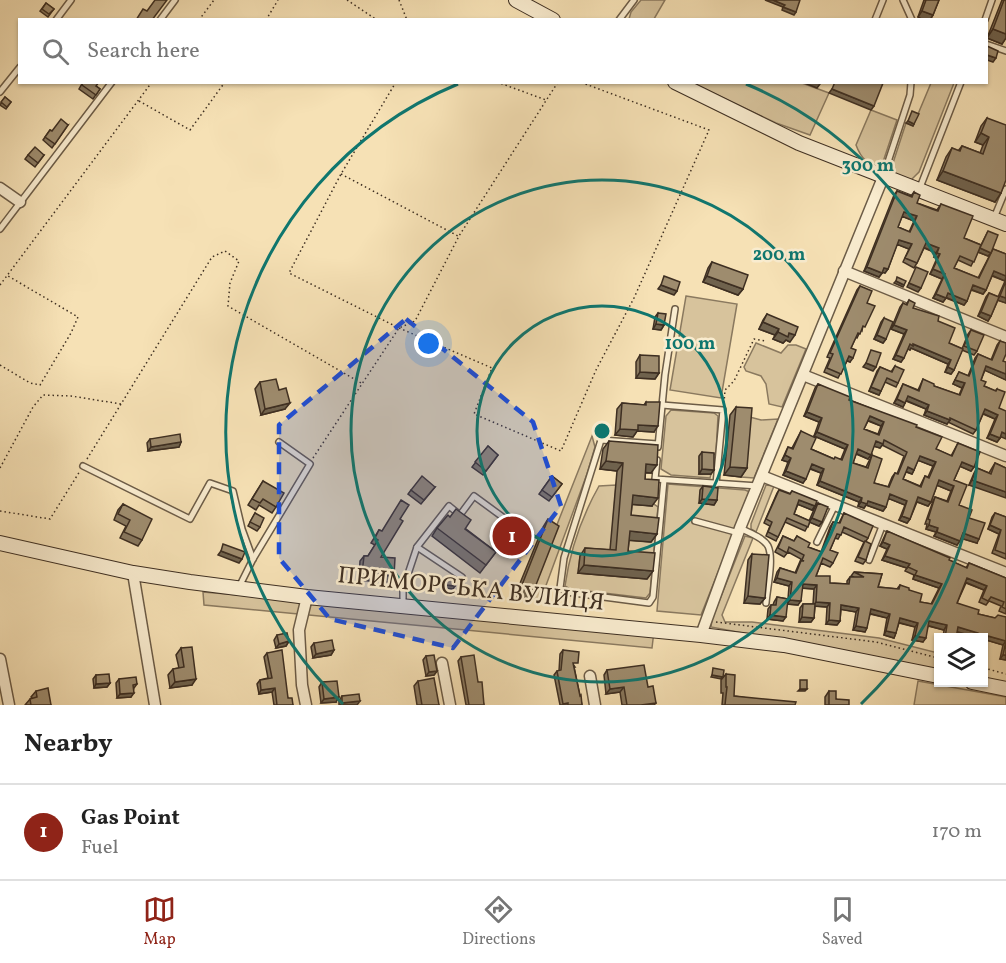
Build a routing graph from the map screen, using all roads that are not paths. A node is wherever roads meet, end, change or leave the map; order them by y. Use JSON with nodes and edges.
{"nodes":[{"id":1,"x":71,"y":0,"type":"edge"},
{"id":2,"x":175,"y":0,"type":"edge"},
{"id":3,"x":516,"y":0,"type":"edge"},
{"id":4,"x":634,"y":0,"type":"edge"},
{"id":5,"x":883,"y":0,"type":"edge"},
{"id":6,"x":903,"y":0,"type":"edge"},
{"id":7,"x":992,"y":0,"type":"edge"},
{"id":8,"x":536,"y":5,"type":"edge"},
{"id":9,"x":58,"y":18,"type":"edge"},
{"id":10,"x":162,"y":18,"type":"edge"},
{"id":11,"x":551,"y":18,"type":"edge"},
{"id":12,"x":620,"y":18,"type":"edge"},
{"id":13,"x":876,"y":18,"type":"edge"},
{"id":14,"x":911,"y":18,"type":"edge"},
{"id":15,"x":986,"y":18,"type":"edge"},
{"id":16,"x":988,"y":44,"type":"edge"},
{"id":17,"x":1006,"y":51,"type":"edge"},
{"id":18,"x":18,"y":70,"type":"edge"},
{"id":19,"x":110,"y":84,"type":"edge"},
{"id":20,"x":679,"y":84,"type":"edge"},
{"id":21,"x":911,"y":84,"type":"edge"},
{"id":22,"x":960,"y":84,"type":"edge"},
{"id":23,"x":0,"y":92,"type":"edge"},
{"id":24,"x":884,"y":175,"type":"junction"},
{"id":25,"x":0,"y":188,"type":"edge"},
{"id":26,"x":1006,"y":189,"type":"edge"},
{"id":27,"x":919,"y":190,"type":"junction"},
{"id":28,"x":20,"y":202,"type":"junction"},
{"id":29,"x":1000,"y":221,"type":"edge"},
{"id":30,"x":0,"y":229,"type":"edge"},
{"id":31,"x":844,"y":271,"type":"junction"},
{"id":32,"x":675,"y":309,"type":"dead end"},
{"id":33,"x":1006,"y":337,"type":"edge"},
{"id":34,"x":803,"y":375,"type":"junction"},
{"id":35,"x":662,"y":405,"type":"junction"},
{"id":36,"x":279,"y":442,"type":"dead end"},
{"id":37,"x":658,"y":444,"type":"junction"},
{"id":38,"x":1006,"y":456,"type":"edge"},
{"id":39,"x":83,"y":466,"type":"road end"},
{"id":40,"x":664,"y":480,"type":"junction"},
{"id":41,"x":760,"y":481,"type":"junction"},
{"id":42,"x":717,"y":484,"type":"junction"},
{"id":43,"x":835,"y":505,"type":"junction"},
{"id":44,"x":504,"y":518,"type":"dead end"},
{"id":45,"x":694,"y":521,"type":"dead end"},
{"id":46,"x":883,"y":524,"type":"junction"},
{"id":47,"x":739,"y":531,"type":"junction"},
{"id":48,"x":0,"y":543,"type":"edge"},
{"id":49,"x":818,"y":543,"type":"dead end"},
{"id":50,"x":417,"y":547,"type":"junction"},
{"id":51,"x":253,"y":560,"type":"junction"},
{"id":52,"x":869,"y":560,"type":"edge"},
{"id":53,"x":133,"y":573,"type":"junction"},
{"id":54,"x":1006,"y":573,"type":"edge"},
{"id":55,"x":462,"y":577,"type":"dead end"},
{"id":56,"x":239,"y":588,"type":"junction"},
{"id":57,"x":307,"y":597,"type":"junction"},
{"id":58,"x":766,"y":603,"type":"edge"},
{"id":59,"x":403,"y":605,"type":"junction"},
{"id":60,"x":701,"y":635,"type":"junction"},
{"id":61,"x":0,"y":659,"type":"edge"},
{"id":62,"x":442,"y":663,"type":"dead end"},
{"id":63,"x":934,"y":675,"type":"edge"},
{"id":64,"x":590,"y":676,"type":"dead end"},
{"id":65,"x":988,"y":685,"type":"edge"},
{"id":66,"x":1006,"y":689,"type":"edge"},
{"id":67,"x":9,"y":705,"type":"edge"},
{"id":68,"x":155,"y":705,"type":"edge"},
{"id":69,"x":306,"y":705,"type":"edge"},
{"id":70,"x":450,"y":705,"type":"edge"},
{"id":71,"x":595,"y":705,"type":"edge"}],
"edges":[{"from":1,"to":9,"type":"lane"},
{"from":2,"to":10,"type":"lane"},
{"from":3,"to":8,"type":"street"},
{"from":4,"to":12,"type":"lane"},
{"from":5,"to":13,"type":"lane"},
{"from":6,"to":14,"type":"lane"},
{"from":7,"to":15,"type":"lane"},
{"from":8,"to":11,"type":"street"},
{"from":16,"to":17,"type":"lane"},
{"from":18,"to":23,"type":"lane"},
{"from":19,"to":28,"type":"lane"},
{"from":20,"to":24,"type":"street"},
{"from":21,"to":24,"type":"lane"},
{"from":22,"to":27,"type":"lane"},
{"from":24,"to":27,"type":"street"},
{"from":24,"to":31,"type":"street"},
{"from":25,"to":28,"type":"street"},
{"from":26,"to":29,"type":"lane"},
{"from":27,"to":29,"type":"street"},
{"from":28,"to":30,"type":"lane"},
{"from":31,"to":33,"type":"street"},
{"from":31,"to":34,"type":"street"},
{"from":32,"to":35,"type":"lane"},
{"from":34,"to":38,"type":"street"},
{"from":34,"to":41,"type":"street"},
{"from":35,"to":37,"type":"lane"},
{"from":35,"to":42,"type":"lane"},
{"from":36,"to":51,"type":"lane"},
{"from":37,"to":40,"type":"lane"},
{"from":37,"to":40,"type":"lane"},
{"from":39,"to":51,"type":"lane"},
{"from":40,"to":42,"type":"lane"},
{"from":41,"to":42,"type":"lane"},
{"from":41,"to":43,"type":"street"},
{"from":41,"to":47,"type":"street"},
{"from":43,"to":46,"type":"street"},
{"from":43,"to":49,"type":"lane"},
{"from":44,"to":50,"type":"lane"},
{"from":45,"to":47,"type":"lane"},
{"from":46,"to":52,"type":"lane"},
{"from":46,"to":54,"type":"street"},
{"from":47,"to":58,"type":"lane"},
{"from":47,"to":60,"type":"street"},
{"from":48,"to":53,"type":"street","name":"ПРИМОРСЬКА ВУЛИЦЯ"},
{"from":50,"to":55,"type":"lane"},
{"from":50,"to":59,"type":"lane"},
{"from":51,"to":56,"type":"lane"},
{"from":53,"to":56,"type":"street","name":"ПРИМОРСЬКА ВУЛИЦЯ"},
{"from":53,"to":68,"type":"street"},
{"from":56,"to":57,"type":"street","name":"ПРИМОРСЬКА ВУЛИЦЯ"},
{"from":57,"to":59,"type":"street","name":"ПРИМОРСЬКА ВУЛИЦЯ"},
{"from":57,"to":69,"type":"street"},
{"from":59,"to":60,"type":"street","name":"ПРИМОРСЬКА ВУЛИЦЯ"},
{"from":60,"to":63,"type":"street","name":"ПРИМОРСЬКА ВУЛИЦЯ"},
{"from":61,"to":67,"type":"street"},
{"from":62,"to":70,"type":"street"},
{"from":64,"to":71,"type":"street"},
{"from":65,"to":66,"type":"street"}]}
